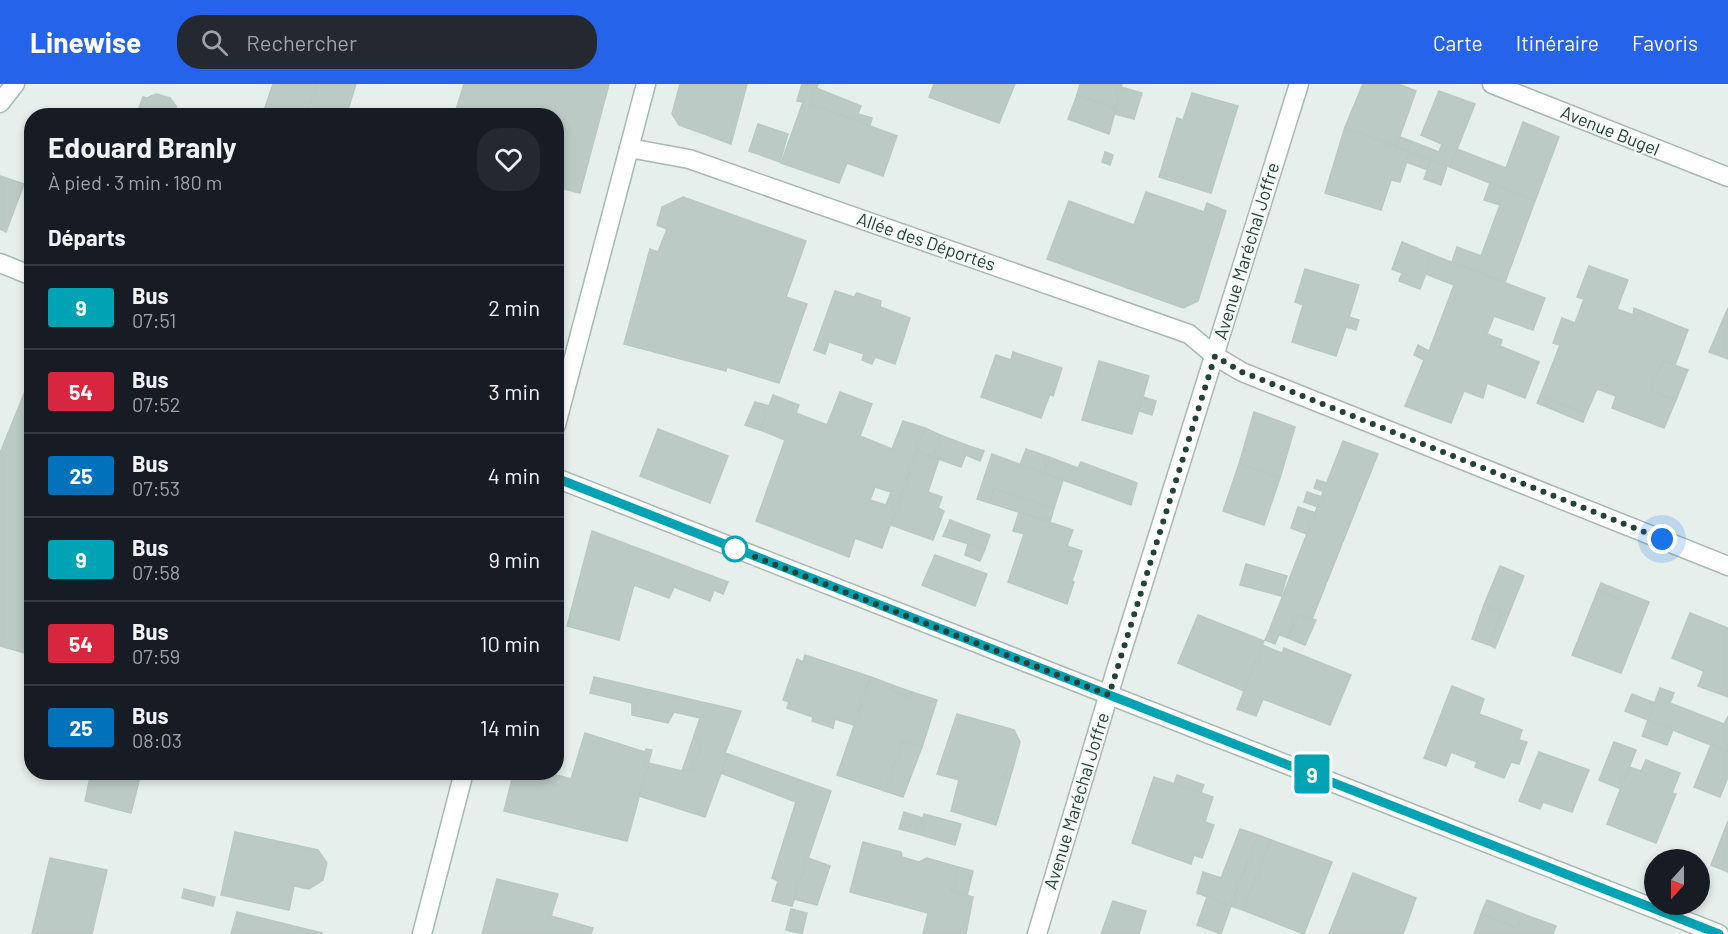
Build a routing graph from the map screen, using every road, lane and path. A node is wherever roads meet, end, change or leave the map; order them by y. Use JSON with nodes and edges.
{"nodes":[{"id":1,"x":15,"y":84,"type":"edge"},
{"id":2,"x":646,"y":84,"type":"edge"},
{"id":3,"x":1299,"y":84,"type":"edge"},
{"id":4,"x":1492,"y":84,"type":"edge"},
{"id":5,"x":0,"y":103,"type":"edge"},
{"id":6,"x":629,"y":148,"type":"junction"},
{"id":7,"x":1728,"y":177,"type":"edge"},
{"id":8,"x":0,"y":263,"type":"edge"},
{"id":9,"x":24,"y":273,"type":"edge"},
{"id":10,"x":1215,"y":356,"type":"junction"},
{"id":11,"x":564,"y":395,"type":"edge"},
{"id":12,"x":564,"y":481,"type":"edge"},
{"id":13,"x":1728,"y":566,"type":"edge"},
{"id":14,"x":1109,"y":695,"type":"junction"},
{"id":15,"x":462,"y":780,"type":"edge"},
{"id":16,"x":422,"y":934,"type":"edge"},
{"id":17,"x":1036,"y":934,"type":"edge"},
{"id":18,"x":1719,"y":934,"type":"edge"}],
"edges":[{"from":1,"to":5,"type":"street"},
{"from":2,"to":6,"type":"street"},
{"from":3,"to":10,"type":"street","name":"Avenue Maréchal Joffre"},
{"from":4,"to":7,"type":"street","name":"Avenue Bugel"},
{"from":6,"to":10,"type":"street","name":"Allée des Déportés"},
{"from":6,"to":11,"type":"street"},
{"from":8,"to":9,"type":"street"},
{"from":10,"to":13,"type":"street","name":"Allée des Déportés"},
{"from":10,"to":14,"type":"street","name":"Avenue Maréchal Joffre"},
{"from":12,"to":14,"type":"street"},
{"from":14,"to":17,"type":"street","name":"Avenue Maréchal Joffre"},
{"from":14,"to":18,"type":"street"},
{"from":15,"to":16,"type":"street"}]}
